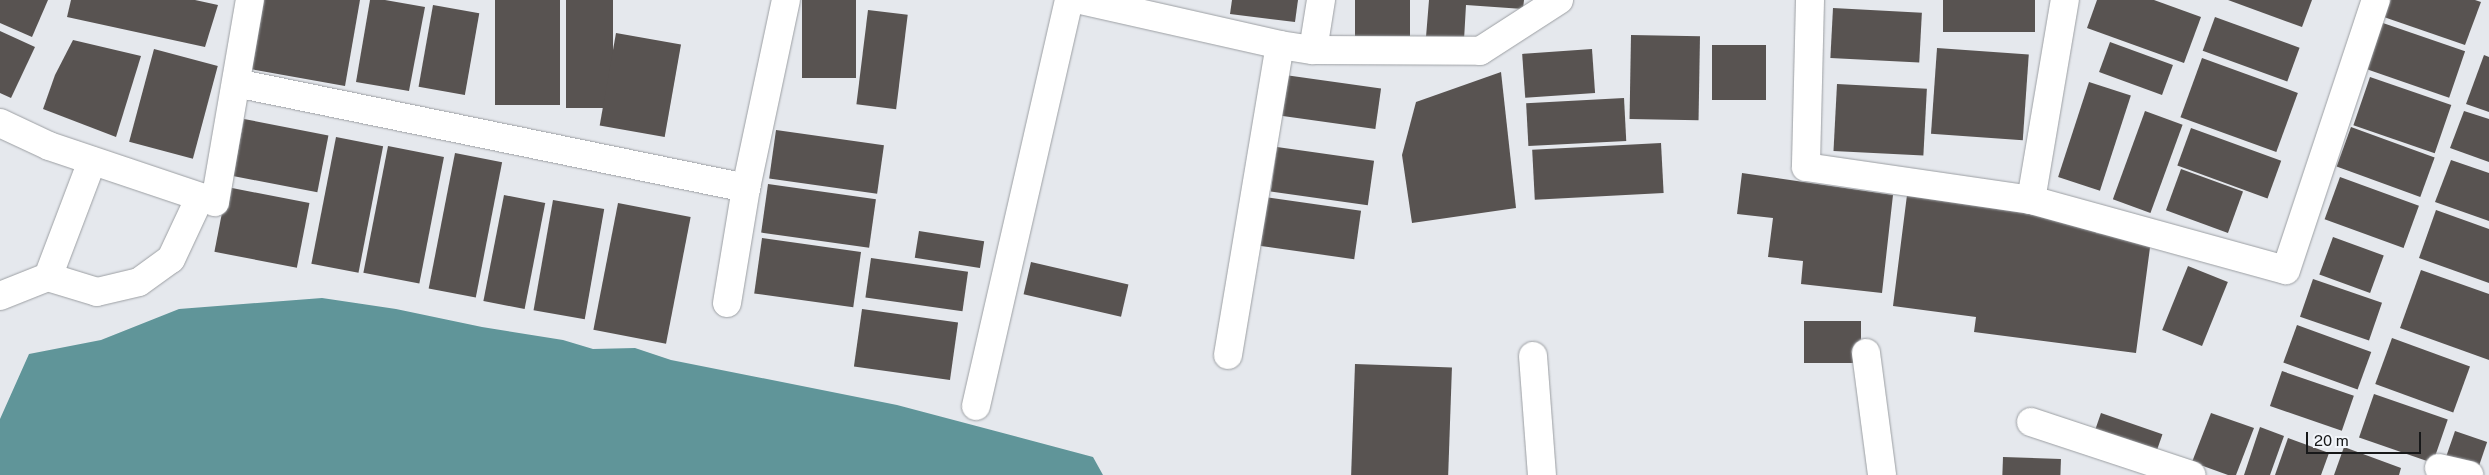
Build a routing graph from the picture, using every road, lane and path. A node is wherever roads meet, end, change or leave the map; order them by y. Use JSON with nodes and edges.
{"nodes":[{"id":1,"x":250,"y":0,"type":"edge"},
{"id":2,"x":786,"y":0,"type":"edge"},
{"id":3,"x":1070,"y":0,"type":"edge"},
{"id":4,"x":1081,"y":0,"type":"edge"},
{"id":5,"x":1321,"y":0,"type":"edge"},
{"id":6,"x":1559,"y":0,"type":"edge"},
{"id":7,"x":1810,"y":0,"type":"edge"},
{"id":8,"x":2065,"y":0,"type":"edge"},
{"id":9,"x":2376,"y":0,"type":"edge"},
{"id":10,"x":1280,"y":45,"type":"junction"},
{"id":11,"x":1313,"y":50,"type":"junction"},
{"id":12,"x":236,"y":83,"type":"junction"},
{"id":13,"x":0,"y":123,"type":"edge"},
{"id":14,"x":92,"y":161,"type":"junction"},
{"id":15,"x":746,"y":188,"type":"junction"},
{"id":16,"x":200,"y":197,"type":"junction"},
{"id":17,"x":2031,"y":200,"type":"junction"},
{"id":18,"x":48,"y":277,"type":"junction"},
{"id":19,"x":0,"y":296,"type":"edge"},
{"id":20,"x":727,"y":303,"type":"dead end"},
{"id":21,"x":1866,"y":353,"type":"dead end"},
{"id":22,"x":1228,"y":354,"type":"dead end"},
{"id":23,"x":1533,"y":356,"type":"dead end"},
{"id":24,"x":976,"y":406,"type":"dead end"},
{"id":25,"x":2031,"y":422,"type":"dead end"},
{"id":26,"x":2440,"y":468,"type":"dead end"},
{"id":27,"x":1542,"y":475,"type":"edge"},
{"id":28,"x":1882,"y":475,"type":"edge"},
{"id":29,"x":2191,"y":475,"type":"edge"},
{"id":30,"x":2469,"y":475,"type":"edge"}],
"edges":[{"from":1,"to":12,"type":"street"},
{"from":2,"to":15,"type":"street"},
{"from":3,"to":24,"type":"street"},
{"from":4,"to":10,"type":"street"},
{"from":5,"to":11,"type":"street"},
{"from":6,"to":11,"type":"street"},
{"from":7,"to":17,"type":"street"},
{"from":8,"to":17,"type":"street"},
{"from":9,"to":17,"type":"street"},
{"from":10,"to":11,"type":"street"},
{"from":10,"to":22,"type":"street"},
{"from":12,"to":15,"type":"street"},
{"from":12,"to":16,"type":"street"},
{"from":13,"to":14,"type":"street"},
{"from":14,"to":16,"type":"street"},
{"from":14,"to":18,"type":"street"},
{"from":15,"to":20,"type":"street"},
{"from":16,"to":18,"type":"street"},
{"from":18,"to":19,"type":"street"},
{"from":21,"to":28,"type":"street"},
{"from":23,"to":27,"type":"street"},
{"from":25,"to":29,"type":"street"},
{"from":26,"to":30,"type":"street"}]}
